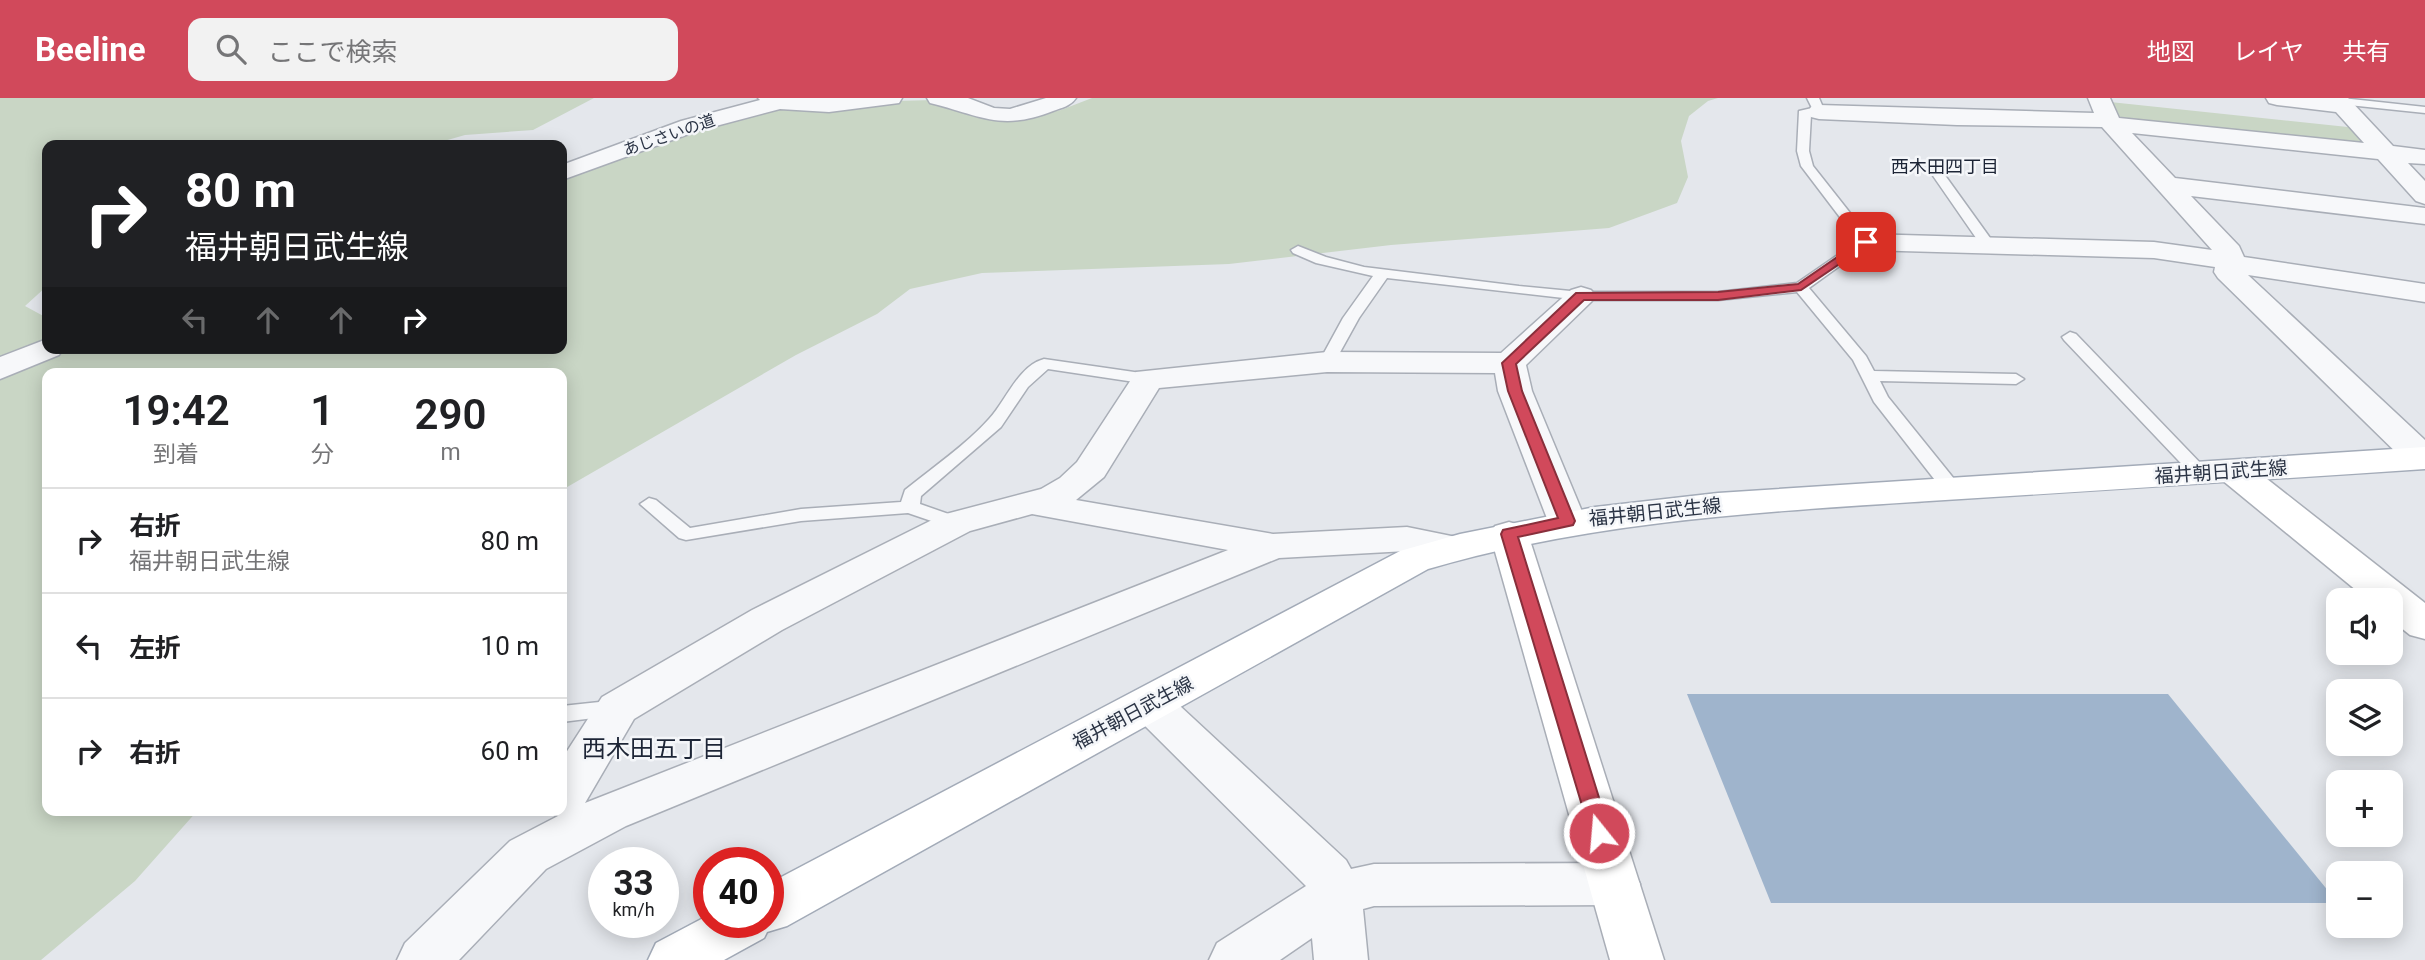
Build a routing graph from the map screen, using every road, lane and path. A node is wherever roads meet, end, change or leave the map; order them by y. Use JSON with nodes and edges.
{"nodes":[{"id":1,"x":891,"y":98,"type":"edge"},
{"id":2,"x":938,"y":98,"type":"edge"},
{"id":3,"x":1065,"y":98,"type":"edge"},
{"id":4,"x":2277,"y":98,"type":"edge"},
{"id":5,"x":774,"y":100,"type":"edge"},
{"id":6,"x":2340,"y":102,"type":"edge"},
{"id":7,"x":1816,"y":105,"type":"edge"},
{"id":8,"x":2425,"y":110,"type":"edge"},
{"id":9,"x":2107,"y":114,"type":"edge"},
{"id":10,"x":2386,"y":153,"type":"junction"},
{"id":11,"x":2425,"y":157,"type":"edge"},
{"id":12,"x":1935,"y":170,"type":"dead end"},
{"id":13,"x":567,"y":171,"type":"edge"},
{"id":14,"x":2167,"y":185,"type":"junction"},
{"id":15,"x":2425,"y":196,"type":"edge"},
{"id":16,"x":2425,"y":216,"type":"edge"},
{"id":17,"x":1866,"y":242,"type":"junction"},
{"id":18,"x":1988,"y":245,"type":"junction"},
{"id":19,"x":1298,"y":250,"type":"dead end"},
{"id":20,"x":2230,"y":262,"type":"junction"},
{"id":21,"x":1383,"y":273,"type":"junction"},
{"id":22,"x":1801,"y":287,"type":"junction"},
{"id":23,"x":2425,"y":293,"type":"edge"},
{"id":24,"x":1581,"y":296,"type":"junction"},
{"id":25,"x":2070,"y":337,"type":"dead end"},
{"id":26,"x":42,"y":351,"type":"edge"},
{"id":27,"x":1327,"y":362,"type":"junction"},
{"id":28,"x":1509,"y":363,"type":"junction"},
{"id":29,"x":0,"y":369,"type":"edge"},
{"id":30,"x":1869,"y":376,"type":"junction"},
{"id":31,"x":1148,"y":379,"type":"junction"},
{"id":32,"x":2016,"y":379,"type":"dead end"},
{"id":33,"x":2424,"y":458,"type":"edge"},
{"id":34,"x":2218,"y":472,"type":"junction"},
{"id":35,"x":1952,"y":489,"type":"junction"},
{"id":36,"x":1031,"y":503,"type":"junction"},
{"id":37,"x":649,"y":504,"type":"dead end"},
{"id":38,"x":910,"y":507,"type":"junction"},
{"id":39,"x":1567,"y":521,"type":"junction"},
{"id":40,"x":956,"y":523,"type":"junction"},
{"id":41,"x":1509,"y":534,"type":"junction"},
{"id":42,"x":1273,"y":546,"type":"junction"},
{"id":43,"x":1452,"y":548,"type":"junction"},
{"id":44,"x":2425,"y":625,"type":"edge"},
{"id":45,"x":1150,"y":704,"type":"junction"},
{"id":46,"x":618,"y":708,"type":"junction"},
{"id":47,"x":567,"y":713,"type":"edge"},
{"id":48,"x":567,"y":791,"type":"edge"},
{"id":49,"x":551,"y":816,"type":"edge"},
{"id":50,"x":528,"y":855,"type":"junction"},
{"id":51,"x":1614,"y":884,"type":"junction"},
{"id":52,"x":1335,"y":894,"type":"junction"},
{"id":53,"x":784,"y":901,"type":"edge"},
{"id":54,"x":716,"y":938,"type":"edge"},
{"id":55,"x":424,"y":960,"type":"edge"},
{"id":56,"x":675,"y":960,"type":"edge"},
{"id":57,"x":1236,"y":960,"type":"edge"},
{"id":58,"x":1341,"y":960,"type":"edge"},
{"id":59,"x":1637,"y":960,"type":"edge"}],
"edges":[{"from":1,"to":5,"type":"street","name":"あじさいの道"},
{"from":2,"to":3,"type":"street"},
{"from":4,"to":6,"type":"street"},
{"from":5,"to":13,"type":"street","name":"あじさいの道"},
{"from":6,"to":8,"type":"lane"},
{"from":6,"to":10,"type":"street"},
{"from":7,"to":9,"type":"street"},
{"from":7,"to":17,"type":"lane"},
{"from":9,"to":10,"type":"street"},
{"from":9,"to":14,"type":"street"},
{"from":10,"to":11,"type":"street"},
{"from":10,"to":15,"type":"street"},
{"from":12,"to":18,"type":"lane"},
{"from":14,"to":16,"type":"street"},
{"from":14,"to":20,"type":"street"},
{"from":17,"to":18,"type":"street"},
{"from":17,"to":22,"type":"lane"},
{"from":18,"to":20,"type":"street"},
{"from":19,"to":21,"type":"lane"},
{"from":20,"to":23,"type":"street"},
{"from":20,"to":33,"type":"street"},
{"from":21,"to":24,"type":"lane"},
{"from":21,"to":27,"type":"lane"},
{"from":22,"to":24,"type":"lane"},
{"from":22,"to":30,"type":"lane"},
{"from":24,"to":28,"type":"street"},
{"from":25,"to":34,"type":"lane"},
{"from":26,"to":29,"type":"street"},
{"from":27,"to":28,"type":"street"},
{"from":27,"to":31,"type":"street"},
{"from":28,"to":39,"type":"street"},
{"from":30,"to":32,"type":"lane"},
{"from":30,"to":35,"type":"lane"},
{"from":31,"to":36,"type":"street"},
{"from":31,"to":38,"type":"lane"},
{"from":33,"to":34,"type":"main road","name":"福井朝日武生線"},
{"from":34,"to":35,"type":"main road","name":"福井朝日武生線"},
{"from":34,"to":44,"type":"main road"},
{"from":35,"to":39,"type":"main road","name":"福井朝日武生線"},
{"from":36,"to":40,"type":"street"},
{"from":36,"to":42,"type":"street"},
{"from":37,"to":38,"type":"lane"},
{"from":38,"to":40,"type":"lane"},
{"from":39,"to":41,"type":"main road","name":"福井朝日武生線"},
{"from":40,"to":46,"type":"street"},
{"from":41,"to":43,"type":"main road","name":"福井朝日武生線"},
{"from":41,"to":51,"type":"main road"},
{"from":42,"to":43,"type":"street"},
{"from":42,"to":50,"type":"street"},
{"from":43,"to":45,"type":"main road","name":"福井朝日武生線"},
{"from":45,"to":52,"type":"street"},
{"from":45,"to":53,"type":"main road","name":"福井朝日武生線"},
{"from":46,"to":47,"type":"lane"},
{"from":46,"to":48,"type":"street"},
{"from":49,"to":50,"type":"street"},
{"from":50,"to":55,"type":"street"},
{"from":51,"to":52,"type":"street"},
{"from":51,"to":59,"type":"main road"},
{"from":52,"to":57,"type":"street"},
{"from":52,"to":58,"type":"street"},
{"from":54,"to":56,"type":"main road"}]}
